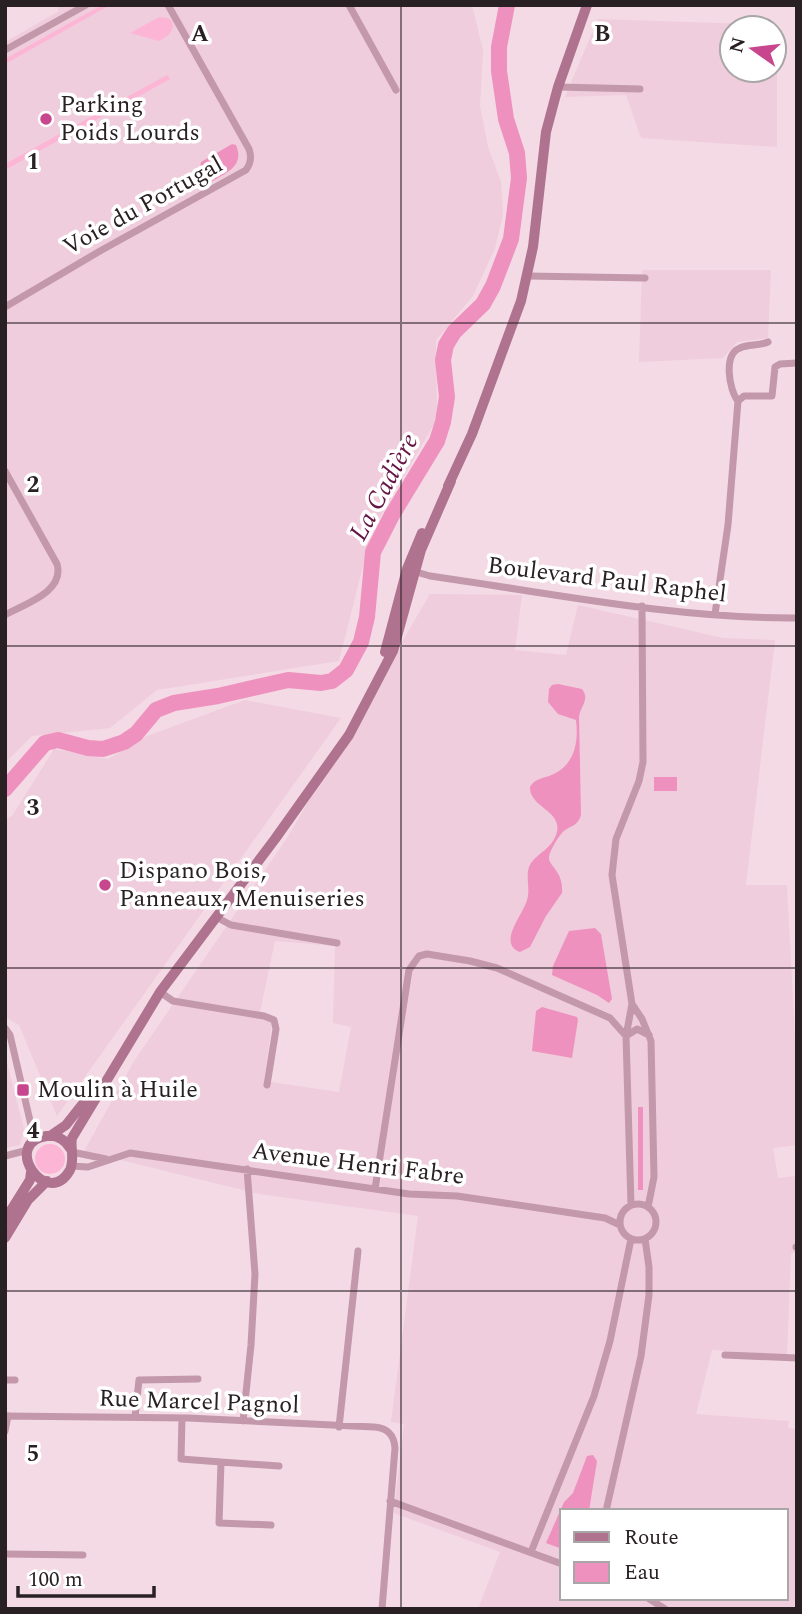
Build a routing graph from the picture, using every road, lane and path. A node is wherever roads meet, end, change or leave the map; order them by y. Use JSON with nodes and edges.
{"nodes":[{"id":1,"x":86,"y":5,"type":"edge"},
{"id":2,"x":168,"y":5,"type":"edge"},
{"id":3,"x":349,"y":5,"type":"edge"},
{"id":4,"x":587,"y":5,"type":"edge"},
{"id":5,"x":5,"y":50,"type":"edge"},
{"id":6,"x":558,"y":87,"type":"junction"},
{"id":7,"x":640,"y":89,"type":"dead end"},
{"id":8,"x":396,"y":90,"type":"dead end"},
{"id":9,"x":528,"y":276,"type":"junction"},
{"id":10,"x":645,"y":278,"type":"dead end"},
{"id":11,"x":5,"y":307,"type":"edge"},
{"id":12,"x":768,"y":342,"type":"dead end"},
{"id":13,"x":797,"y":363,"type":"edge"},
{"id":14,"x":738,"y":401,"type":"junction"},
{"id":15,"x":5,"y":471,"type":"edge"},
{"id":16,"x":410,"y":570,"type":"junction"},
{"id":17,"x":642,"y":606,"type":"junction"},
{"id":18,"x":715,"y":614,"type":"junction"},
{"id":19,"x":5,"y":615,"type":"edge"},
{"id":20,"x":797,"y":618,"type":"edge"},
{"id":21,"x":216,"y":917,"type":"junction"},
{"id":22,"x":337,"y":943,"type":"dead end"},
{"id":23,"x":160,"y":992,"type":"junction"},
{"id":24,"x":632,"y":1004,"type":"junction"},
{"id":25,"x":5,"y":1028,"type":"edge"},
{"id":26,"x":649,"y":1035,"type":"junction"},
{"id":27,"x":626,"y":1036,"type":"junction"},
{"id":28,"x":115,"y":1065,"type":"junction"},
{"id":29,"x":267,"y":1085,"type":"dead end"},
{"id":30,"x":31,"y":1125,"type":"junction"},
{"id":31,"x":47,"y":1136,"type":"junction"},
{"id":32,"x":71,"y":1150,"type":"junction"},
{"id":33,"x":29,"y":1152,"type":"junction"},
{"id":34,"x":9,"y":1155,"type":"edge"},
{"id":35,"x":107,"y":1159,"type":"junction"},
{"id":36,"x":71,"y":1166,"type":"junction"},
{"id":37,"x":247,"y":1169,"type":"junction"},
{"id":38,"x":31,"y":1172,"type":"junction"},
{"id":39,"x":47,"y":1181,"type":"junction"},
{"id":40,"x":375,"y":1189,"type":"junction"},
{"id":41,"x":631,"y":1205,"type":"junction"},
{"id":42,"x":648,"y":1207,"type":"junction"},
{"id":43,"x":622,"y":1213,"type":"junction"},
{"id":44,"x":605,"y":1218,"type":"junction"},
{"id":45,"x":5,"y":1220,"type":"edge"},
{"id":46,"x":620,"y":1225,"type":"junction"},
{"id":47,"x":7,"y":1236,"type":"edge"},
{"id":48,"x":631,"y":1239,"type":"junction"},
{"id":49,"x":645,"y":1239,"type":"junction"},
{"id":50,"x":358,"y":1251,"type":"dead end"},
{"id":51,"x":726,"y":1355,"type":"dead end"},
{"id":52,"x":797,"y":1358,"type":"edge"},
{"id":53,"x":198,"y":1379,"type":"dead end"},
{"id":54,"x":5,"y":1380,"type":"edge"},
{"id":55,"x":15,"y":1380,"type":"dead end"},
{"id":56,"x":7,"y":1416,"type":"edge"},
{"id":57,"x":135,"y":1417,"type":"junction"},
{"id":58,"x":182,"y":1418,"type":"junction"},
{"id":59,"x":243,"y":1421,"type":"junction"},
{"id":60,"x":339,"y":1427,"type":"junction"},
{"id":61,"x":5,"y":1431,"type":"edge"},
{"id":62,"x":222,"y":1462,"type":"junction"},
{"id":63,"x":279,"y":1466,"type":"dead end"},
{"id":64,"x":390,"y":1501,"type":"junction"},
{"id":65,"x":606,"y":1509,"type":"edge"},
{"id":66,"x":271,"y":1525,"type":"dead end"},
{"id":67,"x":531,"y":1552,"type":"junction"},
{"id":68,"x":5,"y":1554,"type":"edge"},
{"id":69,"x":83,"y":1555,"type":"dead end"},
{"id":70,"x":560,"y":1563,"type":"edge"},
{"id":71,"x":382,"y":1609,"type":"edge"}],
"edges":[{"from":1,"to":5,"type":"street"},
{"from":2,"to":11,"type":"street","name":"Voie du Portugal"},
{"from":3,"to":8,"type":"street"},
{"from":4,"to":6,"type":"street"},
{"from":6,"to":7,"type":"street"},
{"from":6,"to":9,"type":"street"},
{"from":9,"to":10,"type":"street"},
{"from":9,"to":16,"type":"street"},
{"from":12,"to":14,"type":"street"},
{"from":13,"to":14,"type":"street"},
{"from":14,"to":18,"type":"street"},
{"from":15,"to":19,"type":"street"},
{"from":16,"to":17,"type":"street","name":"Boulevard Paul Raphel"},
{"from":16,"to":21,"type":"street"},
{"from":17,"to":18,"type":"street","name":"Boulevard Paul Raphel"},
{"from":17,"to":24,"type":"street"},
{"from":18,"to":20,"type":"street","name":"Boulevard Paul Raphel"},
{"from":21,"to":22,"type":"street"},
{"from":21,"to":23,"type":"street"},
{"from":23,"to":28,"type":"street"},
{"from":23,"to":29,"type":"street"},
{"from":24,"to":26,"type":"street"},
{"from":24,"to":27,"type":"street"},
{"from":25,"to":30,"type":"street"},
{"from":26,"to":27,"type":"street"},
{"from":26,"to":42,"type":"street"},
{"from":27,"to":40,"type":"street"},
{"from":27,"to":41,"type":"street"},
{"from":28,"to":31,"type":"street"},
{"from":28,"to":32,"type":"street"},
{"from":30,"to":31,"type":"street"},
{"from":30,"to":33,"type":"street"},
{"from":31,"to":32,"type":"street"},
{"from":31,"to":33,"type":"street"},
{"from":32,"to":35,"type":"street","name":"Avenue Henri Fabre"},
{"from":32,"to":36,"type":"street"},
{"from":33,"to":34,"type":"street"},
{"from":33,"to":38,"type":"street"},
{"from":35,"to":36,"type":"street","name":"Avenue Henri Fabre"},
{"from":35,"to":37,"type":"street","name":"Avenue Henri Fabre"},
{"from":36,"to":39,"type":"street"},
{"from":37,"to":40,"type":"street","name":"Avenue Henri Fabre"},
{"from":37,"to":59,"type":"street"},
{"from":38,"to":39,"type":"street"},
{"from":38,"to":45,"type":"street"},
{"from":39,"to":47,"type":"street"},
{"from":40,"to":44,"type":"street","name":"Avenue Henri Fabre"},
{"from":41,"to":42,"type":"street"},
{"from":41,"to":43,"type":"street"},
{"from":42,"to":49,"type":"street"},
{"from":43,"to":44,"type":"street","name":"Avenue Henri Fabre"},
{"from":43,"to":46,"type":"street"},
{"from":44,"to":46,"type":"street","name":"Avenue Henri Fabre"},
{"from":46,"to":48,"type":"street"},
{"from":48,"to":49,"type":"street"},
{"from":48,"to":67,"type":"street"},
{"from":49,"to":65,"type":"street"},
{"from":50,"to":60,"type":"street"},
{"from":51,"to":52,"type":"street"},
{"from":53,"to":57,"type":"street"},
{"from":54,"to":55,"type":"street"},
{"from":56,"to":57,"type":"street","name":"Rue Marcel Pagnol"},
{"from":56,"to":61,"type":"street"},
{"from":57,"to":58,"type":"street","name":"Rue Marcel Pagnol"},
{"from":58,"to":59,"type":"street","name":"Rue Marcel Pagnol"},
{"from":58,"to":62,"type":"street"},
{"from":59,"to":60,"type":"street","name":"Rue Marcel Pagnol"},
{"from":60,"to":64,"type":"street","name":"Rue Marcel Pagnol"},
{"from":62,"to":63,"type":"street"},
{"from":62,"to":66,"type":"street"},
{"from":64,"to":67,"type":"street"},
{"from":64,"to":71,"type":"street"},
{"from":67,"to":70,"type":"street"},
{"from":68,"to":69,"type":"street"}]}
